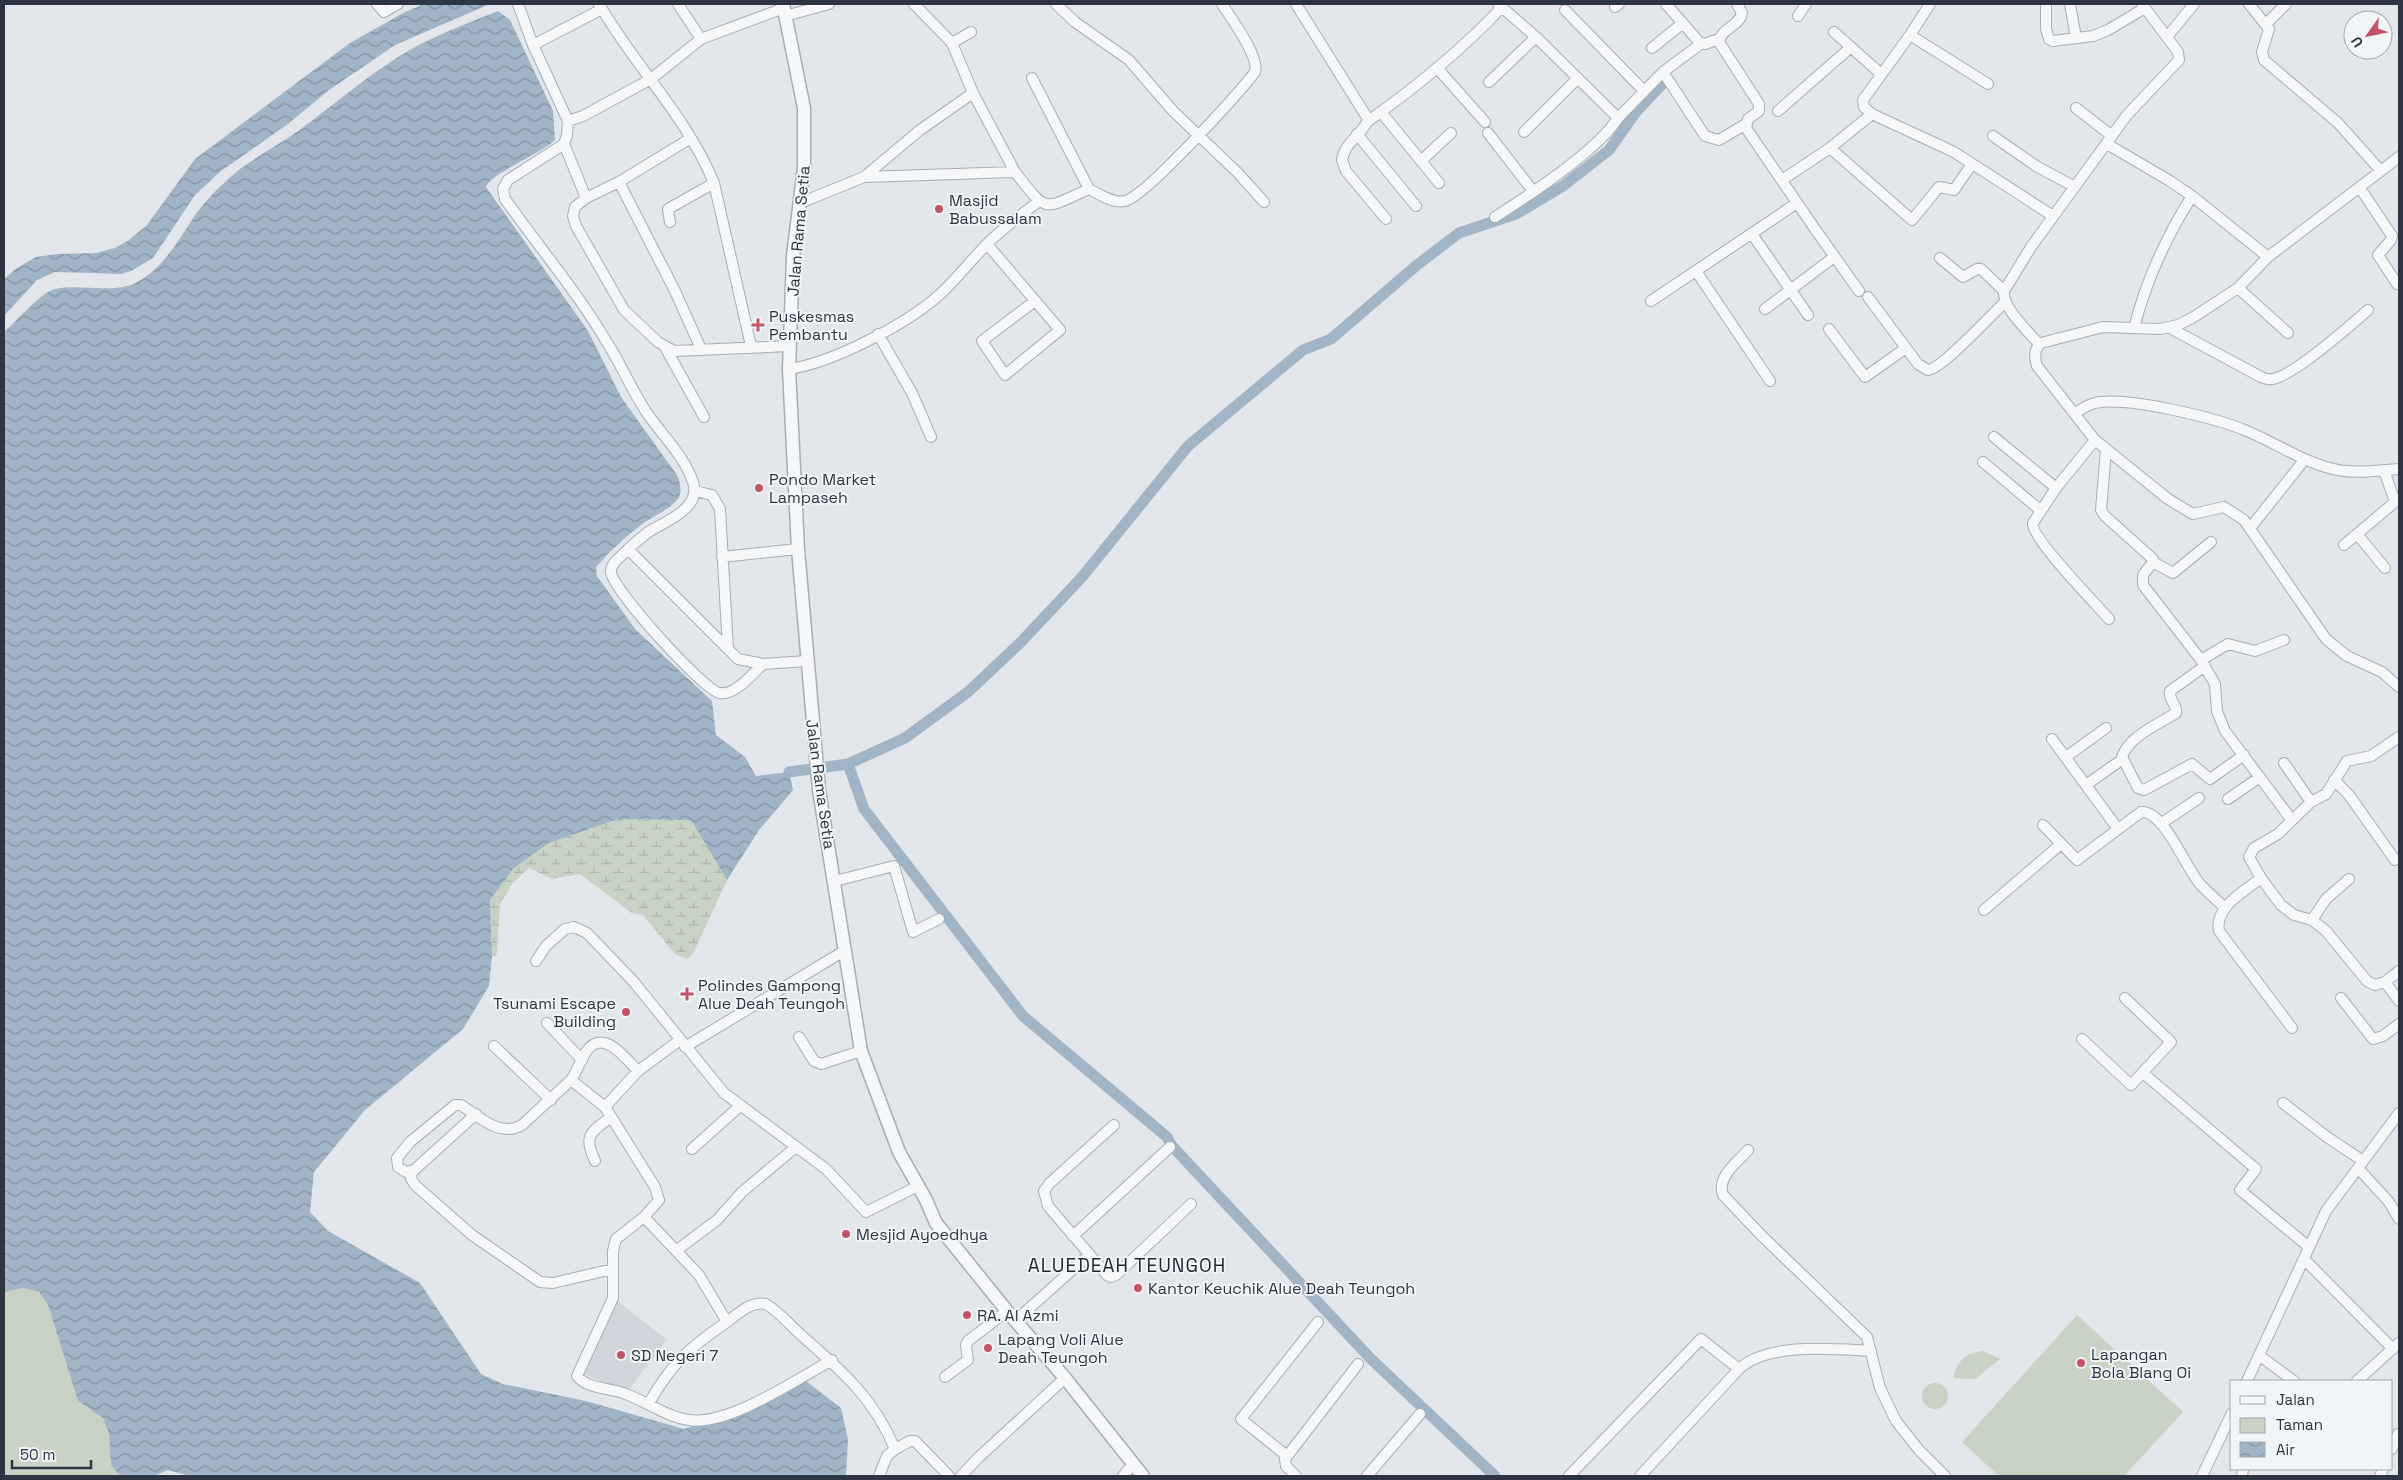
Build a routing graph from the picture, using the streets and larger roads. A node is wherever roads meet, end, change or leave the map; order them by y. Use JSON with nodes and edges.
{"nodes":[{"id":1,"x":377,"y":4,"type":"edge"},
{"id":2,"x":398,"y":4,"type":"edge"},
{"id":3,"x":518,"y":4,"type":"edge"},
{"id":4,"x":678,"y":4,"type":"edge"},
{"id":5,"x":829,"y":4,"type":"edge"},
{"id":6,"x":914,"y":4,"type":"edge"},
{"id":7,"x":1056,"y":4,"type":"edge"},
{"id":8,"x":1222,"y":4,"type":"edge"},
{"id":9,"x":1296,"y":4,"type":"edge"},
{"id":10,"x":1666,"y":4,"type":"edge"},
{"id":11,"x":1737,"y":4,"type":"edge"},
{"id":12,"x":1806,"y":4,"type":"edge"},
{"id":13,"x":1930,"y":4,"type":"edge"},
{"id":14,"x":2046,"y":4,"type":"edge"},
{"id":15,"x":2070,"y":4,"type":"edge"},
{"id":16,"x":2194,"y":4,"type":"edge"},
{"id":17,"x":2249,"y":4,"type":"edge"},
{"id":18,"x":2286,"y":4,"type":"edge"},
{"id":19,"x":600,"y":6,"type":"edge"},
{"id":20,"x":1499,"y":6,"type":"edge"},
{"id":21,"x":2144,"y":6,"type":"edge"},
{"id":22,"x":784,"y":9,"type":"edge"},
{"id":23,"x":1565,"y":10,"type":"dead end"},
{"id":24,"x":1798,"y":16,"type":"dead end"},
{"id":25,"x":1683,"y":23,"type":"junction"},
{"id":26,"x":2266,"y":24,"type":"junction"},
{"id":27,"x":972,"y":32,"type":"dead end"},
{"id":28,"x":1834,"y":32,"type":"dead end"},
{"id":29,"x":1910,"y":35,"type":"junction"},
{"id":30,"x":1536,"y":37,"type":"junction"},
{"id":31,"x":2166,"y":37,"type":"junction"},
{"id":32,"x":1719,"y":38,"type":"junction"},
{"id":33,"x":2076,"y":38,"type":"junction"},
{"id":34,"x":701,"y":39,"type":"junction"},
{"id":35,"x":952,"y":43,"type":"junction"},
{"id":36,"x":1702,"y":43,"type":"junction"},
{"id":37,"x":533,"y":45,"type":"junction"},
{"id":38,"x":1851,"y":47,"type":"junction"},
{"id":39,"x":1652,"y":48,"type":"dead end"},
{"id":40,"x":1438,"y":69,"type":"junction"},
{"id":41,"x":1662,"y":72,"type":"junction"},
{"id":42,"x":1881,"y":74,"type":"junction"},
{"id":43,"x":1032,"y":78,"type":"dead end"},
{"id":44,"x":1578,"y":78,"type":"junction"},
{"id":45,"x":651,"y":79,"type":"junction"},
{"id":46,"x":1490,"y":82,"type":"dead end"},
{"id":47,"x":1988,"y":84,"type":"dead end"},
{"id":48,"x":1644,"y":90,"type":"junction"},
{"id":49,"x":973,"y":93,"type":"junction"},
{"id":50,"x":2076,"y":108,"type":"dead end"},
{"id":51,"x":1778,"y":111,"type":"dead end"},
{"id":52,"x":1381,"y":112,"type":"junction"},
{"id":53,"x":1872,"y":114,"type":"junction"},
{"id":54,"x":1618,"y":118,"type":"junction"},
{"id":55,"x":568,"y":121,"type":"junction"},
{"id":56,"x":1367,"y":122,"type":"junction"},
{"id":57,"x":1485,"y":122,"type":"dead end"},
{"id":58,"x":1746,"y":124,"type":"junction"},
{"id":59,"x":1524,"y":132,"type":"dead end"},
{"id":60,"x":1451,"y":133,"type":"dead end"},
{"id":61,"x":1488,"y":133,"type":"dead end"},
{"id":62,"x":1198,"y":134,"type":"junction"},
{"id":63,"x":1357,"y":134,"type":"junction"},
{"id":64,"x":1993,"y":136,"type":"dead end"},
{"id":65,"x":691,"y":138,"type":"junction"},
{"id":66,"x":2109,"y":140,"type":"junction"},
{"id":67,"x":564,"y":144,"type":"junction"},
{"id":68,"x":1830,"y":148,"type":"junction"},
{"id":69,"x":2399,"y":157,"type":"edge"},
{"id":70,"x":1421,"y":161,"type":"junction"},
{"id":71,"x":1972,"y":164,"type":"junction"},
{"id":72,"x":2382,"y":171,"type":"junction"},
{"id":73,"x":1015,"y":172,"type":"junction"},
{"id":74,"x":864,"y":177,"type":"junction"},
{"id":75,"x":1782,"y":180,"type":"junction"},
{"id":76,"x":620,"y":182,"type":"junction"},
{"id":77,"x":714,"y":182,"type":"junction"},
{"id":78,"x":1439,"y":183,"type":"dead end"},
{"id":79,"x":2075,"y":187,"type":"junction"},
{"id":80,"x":2360,"y":188,"type":"junction"},
{"id":81,"x":1089,"y":189,"type":"junction"},
{"id":82,"x":1533,"y":191,"type":"junction"},
{"id":83,"x":2192,"y":196,"type":"junction"},
{"id":84,"x":586,"y":198,"type":"junction"},
{"id":85,"x":1038,"y":202,"type":"junction"},
{"id":86,"x":1264,"y":202,"type":"dead end"},
{"id":87,"x":800,"y":203,"type":"junction"},
{"id":88,"x":1797,"y":203,"type":"junction"},
{"id":89,"x":1416,"y":206,"type":"dead end"},
{"id":90,"x":2053,"y":216,"type":"junction"},
{"id":91,"x":1495,"y":217,"type":"dead end"},
{"id":92,"x":1386,"y":219,"type":"dead end"},
{"id":93,"x":670,"y":222,"type":"dead end"},
{"id":94,"x":1752,"y":234,"type":"junction"},
{"id":95,"x":987,"y":244,"type":"junction"},
{"id":96,"x":1834,"y":257,"type":"junction"},
{"id":97,"x":1940,"y":258,"type":"dead end"},
{"id":98,"x":2268,"y":258,"type":"junction"},
{"id":99,"x":1696,"y":270,"type":"junction"},
{"id":100,"x":2397,"y":284,"type":"dead end"},
{"id":101,"x":2238,"y":288,"type":"junction"},
{"id":102,"x":1790,"y":290,"type":"junction"},
{"id":103,"x":1859,"y":290,"type":"dead end"},
{"id":104,"x":2004,"y":291,"type":"junction"},
{"id":105,"x":1868,"y":297,"type":"dead end"},
{"id":106,"x":1035,"y":301,"type":"junction"},
{"id":107,"x":1651,"y":301,"type":"dead end"},
{"id":108,"x":2005,"y":302,"type":"junction"},
{"id":109,"x":1765,"y":309,"type":"dead end"},
{"id":110,"x":2368,"y":310,"type":"dead end"},
{"id":111,"x":1808,"y":315,"type":"dead end"},
{"id":112,"x":2134,"y":328,"type":"junction"},
{"id":113,"x":2170,"y":328,"type":"junction"},
{"id":114,"x":1828,"y":329,"type":"dead end"},
{"id":115,"x":2288,"y":333,"type":"dead end"},
{"id":116,"x":878,"y":334,"type":"junction"},
{"id":117,"x":2039,"y":344,"type":"junction"},
{"id":118,"x":751,"y":346,"type":"junction"},
{"id":119,"x":790,"y":346,"type":"junction"},
{"id":120,"x":665,"y":347,"type":"junction"},
{"id":121,"x":1906,"y":348,"type":"junction"},
{"id":122,"x":701,"y":349,"type":"junction"},
{"id":123,"x":788,"y":368,"type":"junction"},
{"id":124,"x":1770,"y":382,"type":"dead end"},
{"id":125,"x":2075,"y":414,"type":"junction"},
{"id":126,"x":704,"y":417,"type":"dead end"},
{"id":127,"x":932,"y":437,"type":"dead end"},
{"id":128,"x":1994,"y":437,"type":"dead end"},
{"id":129,"x":2095,"y":440,"type":"junction"},
{"id":130,"x":2106,"y":449,"type":"junction"},
{"id":131,"x":2304,"y":459,"type":"junction"},
{"id":132,"x":1983,"y":462,"type":"dead end"},
{"id":133,"x":2399,"y":469,"type":"edge"},
{"id":134,"x":2384,"y":470,"type":"junction"},
{"id":135,"x":2056,"y":488,"type":"junction"},
{"id":136,"x":695,"y":490,"type":"junction"},
{"id":137,"x":2040,"y":510,"type":"junction"},
{"id":138,"x":2251,"y":527,"type":"junction"},
{"id":139,"x":2357,"y":534,"type":"junction"},
{"id":140,"x":2211,"y":542,"type":"dead end"},
{"id":141,"x":2344,"y":546,"type":"dead end"},
{"id":142,"x":798,"y":549,"type":"junction"},
{"id":143,"x":628,"y":550,"type":"junction"},
{"id":144,"x":722,"y":557,"type":"junction"},
{"id":145,"x":2153,"y":562,"type":"junction"},
{"id":146,"x":2385,"y":568,"type":"dead end"},
{"id":147,"x":2109,"y":619,"type":"dead end"},
{"id":148,"x":2284,"y":640,"type":"dead end"},
{"id":149,"x":728,"y":649,"type":"junction"},
{"id":150,"x":807,"y":661,"type":"junction"},
{"id":151,"x":2203,"y":663,"type":"junction"},
{"id":152,"x":763,"y":664,"type":"junction"},
{"id":153,"x":2399,"y":672,"type":"edge"},
{"id":154,"x":2398,"y":686,"type":"edge"},
{"id":155,"x":2106,"y":728,"type":"dead end"},
{"id":156,"x":2399,"y":737,"type":"edge"},
{"id":157,"x":2052,"y":739,"type":"dead end"},
{"id":158,"x":2244,"y":755,"type":"junction"},
{"id":159,"x":2066,"y":758,"type":"junction"},
{"id":160,"x":2284,"y":762,"type":"dead end"},
{"id":161,"x":2117,"y":763,"type":"dead end"},
{"id":162,"x":2260,"y":777,"type":"junction"},
{"id":163,"x":2334,"y":780,"type":"junction"},
{"id":164,"x":2086,"y":785,"type":"junction"},
{"id":165,"x":2199,"y":798,"type":"dead end"},
{"id":166,"x":2228,"y":799,"type":"dead end"},
{"id":167,"x":2311,"y":802,"type":"junction"},
{"id":168,"x":2292,"y":819,"type":"junction"},
{"id":169,"x":2162,"y":823,"type":"junction"},
{"id":170,"x":2043,"y":825,"type":"dead end"},
{"id":171,"x":2118,"y":829,"type":"junction"},
{"id":172,"x":2061,"y":844,"type":"junction"},
{"id":173,"x":2395,"y":860,"type":"dead end"},
{"id":174,"x":2261,"y":878,"type":"junction"},
{"id":175,"x":2349,"y":879,"type":"dead end"},
{"id":176,"x":834,"y":881,"type":"junction"},
{"id":177,"x":2225,"y":908,"type":"junction"},
{"id":178,"x":1984,"y":910,"type":"dead end"},
{"id":179,"x":939,"y":919,"type":"dead end"},
{"id":180,"x":2312,"y":920,"type":"junction"},
{"id":181,"x":844,"y":951,"type":"junction"},
{"id":182,"x":536,"y":961,"type":"dead end"},
{"id":183,"x":2399,"y":971,"type":"edge"},
{"id":184,"x":2385,"y":982,"type":"junction"},
{"id":185,"x":2125,"y":998,"type":"dead end"},
{"id":186,"x":2341,"y":998,"type":"dead end"},
{"id":187,"x":2399,"y":1001,"type":"edge"},
{"id":188,"x":547,"y":1022,"type":"dead end"},
{"id":189,"x":2399,"y":1024,"type":"edge"},
{"id":190,"x":2292,"y":1028,"type":"dead end"},
{"id":191,"x":799,"y":1037,"type":"dead end"},
{"id":192,"x":2082,"y":1039,"type":"dead end"},
{"id":193,"x":683,"y":1043,"type":"junction"},
{"id":194,"x":494,"y":1046,"type":"dead end"},
{"id":195,"x":861,"y":1051,"type":"junction"},
{"id":196,"x":582,"y":1060,"type":"junction"},
{"id":197,"x":638,"y":1071,"type":"junction"},
{"id":198,"x":2143,"y":1073,"type":"junction"},
{"id":199,"x":572,"y":1080,"type":"junction"},
{"id":200,"x":551,"y":1100,"type":"junction"},
{"id":201,"x":2283,"y":1103,"type":"dead end"},
{"id":202,"x":740,"y":1106,"type":"junction"},
{"id":203,"x":605,"y":1107,"type":"junction"},
{"id":204,"x":476,"y":1114,"type":"junction"},
{"id":205,"x":2399,"y":1114,"type":"edge"},
{"id":206,"x":611,"y":1117,"type":"junction"},
{"id":207,"x":1114,"y":1125,"type":"dead end"},
{"id":208,"x":796,"y":1147,"type":"junction"},
{"id":209,"x":1170,"y":1147,"type":"dead end"},
{"id":210,"x":692,"y":1149,"type":"dead end"},
{"id":211,"x":1748,"y":1150,"type":"dead end"},
{"id":212,"x":595,"y":1161,"type":"dead end"},
{"id":213,"x":2360,"y":1164,"type":"junction"},
{"id":214,"x":414,"y":1170,"type":"junction"},
{"id":215,"x":918,"y":1186,"type":"junction"},
{"id":216,"x":1191,"y":1204,"type":"dead end"},
{"id":217,"x":644,"y":1217,"type":"junction"},
{"id":218,"x":2399,"y":1219,"type":"edge"},
{"id":219,"x":1073,"y":1236,"type":"junction"},
{"id":220,"x":2309,"y":1247,"type":"junction"},
{"id":221,"x":677,"y":1250,"type":"junction"},
{"id":222,"x":1089,"y":1255,"type":"junction"},
{"id":223,"x":2304,"y":1259,"type":"junction"},
{"id":224,"x":613,"y":1269,"type":"junction"},
{"id":225,"x":1011,"y":1316,"type":"junction"},
{"id":226,"x":727,"y":1322,"type":"junction"},
{"id":227,"x":1318,"y":1322,"type":"dead end"},
{"id":228,"x":2396,"y":1346,"type":"edge"},
{"id":229,"x":1871,"y":1351,"type":"junction"},
{"id":230,"x":2260,"y":1356,"type":"junction"},
{"id":231,"x":832,"y":1360,"type":"junction"},
{"id":232,"x":1358,"y":1364,"type":"dead end"},
{"id":233,"x":1739,"y":1369,"type":"junction"},
{"id":234,"x":946,"y":1377,"type":"dead end"},
{"id":235,"x":1065,"y":1378,"type":"junction"},
{"id":236,"x":2248,"y":1380,"type":"edge"},
{"id":237,"x":2289,"y":1380,"type":"edge"},
{"id":238,"x":2358,"y":1380,"type":"edge"},
{"id":239,"x":649,"y":1403,"type":"junction"},
{"id":240,"x":1420,"y":1414,"type":"dead end"},
{"id":241,"x":2230,"y":1417,"type":"edge"},
{"id":242,"x":895,"y":1449,"type":"junction"},
{"id":243,"x":1287,"y":1456,"type":"junction"},
{"id":244,"x":1133,"y":1464,"type":"junction"},
{"id":245,"x":879,"y":1476,"type":"edge"},
{"id":246,"x":949,"y":1476,"type":"edge"},
{"id":247,"x":961,"y":1476,"type":"edge"},
{"id":248,"x":1123,"y":1476,"type":"edge"},
{"id":249,"x":1143,"y":1476,"type":"edge"},
{"id":250,"x":1296,"y":1476,"type":"edge"},
{"id":251,"x":1367,"y":1476,"type":"edge"},
{"id":252,"x":1569,"y":1476,"type":"edge"},
{"id":253,"x":1640,"y":1476,"type":"edge"},
{"id":254,"x":1945,"y":1476,"type":"edge"},
{"id":255,"x":2202,"y":1476,"type":"edge"}],
"edges":[{"from":1,"to":2,"type":"street"},
{"from":3,"to":37,"type":"street"},
{"from":4,"to":34,"type":"street"},
{"from":5,"to":22,"type":"street"},
{"from":6,"to":35,"type":"street"},
{"from":7,"to":62,"type":"street"},
{"from":8,"to":62,"type":"street"},
{"from":9,"to":56,"type":"street"},
{"from":10,"to":25,"type":"street"},
{"from":11,"to":32,"type":"street"},
{"from":12,"to":24,"type":"street"},
{"from":13,"to":29,"type":"street"},
{"from":14,"to":33,"type":"street"},
{"from":15,"to":33,"type":"street"},
{"from":16,"to":31,"type":"street"},
{"from":17,"to":26,"type":"street"},
{"from":18,"to":26,"type":"street"},
{"from":19,"to":37,"type":"street"},
{"from":19,"to":45,"type":"street"},
{"from":20,"to":30,"type":"street"},
{"from":20,"to":40,"type":"street"},
{"from":21,"to":31,"type":"street"},
{"from":21,"to":33,"type":"street"},
{"from":22,"to":34,"type":"street"},
{"from":22,"to":87,"type":"street","name":"Jalan Rama Setia"},
{"from":23,"to":48,"type":"street"},
{"from":25,"to":36,"type":"street"},
{"from":25,"to":39,"type":"street"},
{"from":26,"to":72,"type":"street"},
{"from":27,"to":35,"type":"street"},
{"from":28,"to":38,"type":"street"},
{"from":29,"to":42,"type":"street"},
{"from":29,"to":47,"type":"street"},
{"from":30,"to":44,"type":"street"},
{"from":30,"to":46,"type":"street"},
{"from":31,"to":66,"type":"street"},
{"from":32,"to":36,"type":"street"},
{"from":32,"to":58,"type":"street"},
{"from":34,"to":45,"type":"street"},
{"from":35,"to":49,"type":"street"},
{"from":36,"to":41,"type":"street"},
{"from":37,"to":55,"type":"street"},
{"from":38,"to":42,"type":"street"},
{"from":38,"to":51,"type":"street"},
{"from":40,"to":52,"type":"street"},
{"from":40,"to":57,"type":"street"},
{"from":41,"to":48,"type":"street"},
{"from":41,"to":58,"type":"street"},
{"from":42,"to":53,"type":"street"},
{"from":43,"to":81,"type":"street"},
{"from":44,"to":54,"type":"street"},
{"from":44,"to":59,"type":"street"},
{"from":45,"to":55,"type":"street"},
{"from":45,"to":65,"type":"street"},
{"from":48,"to":54,"type":"street"},
{"from":49,"to":73,"type":"street"},
{"from":49,"to":74,"type":"street"},
{"from":50,"to":66,"type":"street"},
{"from":52,"to":56,"type":"street"},
{"from":52,"to":70,"type":"street"},
{"from":53,"to":68,"type":"street"},
{"from":53,"to":71,"type":"street"},
{"from":54,"to":82,"type":"street"},
{"from":55,"to":67,"type":"street"},
{"from":56,"to":63,"type":"street"},
{"from":58,"to":75,"type":"street"},
{"from":60,"to":70,"type":"street"},
{"from":61,"to":82,"type":"street"},
{"from":62,"to":81,"type":"street"},
{"from":62,"to":86,"type":"street"},
{"from":63,"to":89,"type":"street"},
{"from":63,"to":92,"type":"street"},
{"from":64,"to":79,"type":"street"},
{"from":65,"to":76,"type":"street"},
{"from":65,"to":77,"type":"street"},
{"from":66,"to":79,"type":"street"},
{"from":66,"to":83,"type":"street"},
{"from":67,"to":84,"type":"street"},
{"from":67,"to":136,"type":"street"},
{"from":68,"to":71,"type":"street"},
{"from":68,"to":75,"type":"street"},
{"from":69,"to":72,"type":"street"},
{"from":70,"to":78,"type":"street"},
{"from":71,"to":90,"type":"street"},
{"from":72,"to":80,"type":"street"},
{"from":73,"to":74,"type":"street"},
{"from":73,"to":85,"type":"street"},
{"from":74,"to":87,"type":"street"},
{"from":75,"to":88,"type":"street"},
{"from":76,"to":84,"type":"street"},
{"from":76,"to":122,"type":"street"},
{"from":77,"to":93,"type":"street"},
{"from":77,"to":118,"type":"street"},
{"from":79,"to":90,"type":"street"},
{"from":80,"to":98,"type":"street"},
{"from":80,"to":100,"type":"street"},
{"from":81,"to":85,"type":"street"},
{"from":82,"to":91,"type":"street"},
{"from":83,"to":98,"type":"street"},
{"from":83,"to":112,"type":"street"},
{"from":84,"to":120,"type":"street"},
{"from":85,"to":95,"type":"street"},
{"from":87,"to":119,"type":"street","name":"Jalan Rama Setia"},
{"from":88,"to":94,"type":"street"},
{"from":88,"to":96,"type":"street"},
{"from":90,"to":104,"type":"street"},
{"from":94,"to":99,"type":"street"},
{"from":94,"to":102,"type":"street"},
{"from":95,"to":106,"type":"street"},
{"from":95,"to":116,"type":"street"},
{"from":96,"to":102,"type":"street"},
{"from":96,"to":103,"type":"street"},
{"from":97,"to":104,"type":"street"},
{"from":98,"to":101,"type":"street"},
{"from":99,"to":107,"type":"street"},
{"from":99,"to":124,"type":"street"},
{"from":101,"to":113,"type":"street"},
{"from":101,"to":115,"type":"street"},
{"from":102,"to":109,"type":"street"},
{"from":102,"to":111,"type":"street"},
{"from":104,"to":108,"type":"street"},
{"from":105,"to":121,"type":"street"},
{"from":106,"to":106,"type":"street"},
{"from":108,"to":117,"type":"street"},
{"from":108,"to":121,"type":"street"},
{"from":110,"to":113,"type":"street"},
{"from":112,"to":113,"type":"street"},
{"from":112,"to":117,"type":"street"},
{"from":114,"to":121,"type":"street"},
{"from":116,"to":123,"type":"street"},
{"from":116,"to":127,"type":"street"},
{"from":117,"to":125,"type":"street"},
{"from":118,"to":119,"type":"street"},
{"from":118,"to":122,"type":"street"},
{"from":119,"to":123,"type":"street","name":"Jalan Rama Setia"},
{"from":120,"to":122,"type":"street"},
{"from":120,"to":126,"type":"street"},
{"from":123,"to":142,"type":"street","name":"Jalan Rama Setia"},
{"from":125,"to":129,"type":"street"},
{"from":125,"to":131,"type":"street"},
{"from":128,"to":135,"type":"street"},
{"from":129,"to":130,"type":"street"},
{"from":129,"to":135,"type":"street"},
{"from":130,"to":138,"type":"street"},
{"from":130,"to":145,"type":"street"},
{"from":131,"to":134,"type":"street"},
{"from":131,"to":138,"type":"street"},
{"from":132,"to":137,"type":"street"},
{"from":133,"to":134,"type":"street"},
{"from":134,"to":139,"type":"street"},
{"from":135,"to":137,"type":"street"},
{"from":136,"to":143,"type":"street"},
{"from":136,"to":144,"type":"street"},
{"from":137,"to":147,"type":"street"},
{"from":138,"to":154,"type":"street"},
{"from":139,"to":141,"type":"street"},
{"from":139,"to":146,"type":"street"},
{"from":140,"to":145,"type":"street"},
{"from":142,"to":144,"type":"street"},
{"from":142,"to":150,"type":"street","name":"Jalan Rama Setia"},
{"from":143,"to":149,"type":"street"},
{"from":143,"to":152,"type":"street"},
{"from":144,"to":149,"type":"street"},
{"from":145,"to":151,"type":"street"},
{"from":148,"to":151,"type":"street"},
{"from":149,"to":152,"type":"street"},
{"from":150,"to":152,"type":"street"},
{"from":150,"to":176,"type":"street","name":"Jalan Rama Setia"},
{"from":151,"to":158,"type":"street"},
{"from":151,"to":158,"type":"street"},
{"from":153,"to":154,"type":"street"},
{"from":155,"to":159,"type":"street"},
{"from":156,"to":163,"type":"street"},
{"from":157,"to":159,"type":"street"},
{"from":158,"to":162,"type":"street"},
{"from":159,"to":164,"type":"street"},
{"from":160,"to":167,"type":"street"},
{"from":161,"to":164,"type":"street"},
{"from":162,"to":166,"type":"street"},
{"from":162,"to":168,"type":"street"},
{"from":163,"to":167,"type":"street"},
{"from":163,"to":173,"type":"street"},
{"from":164,"to":171,"type":"street"},
{"from":165,"to":169,"type":"street"},
{"from":167,"to":168,"type":"street"},
{"from":168,"to":174,"type":"street"},
{"from":169,"to":171,"type":"street"},
{"from":169,"to":177,"type":"street"},
{"from":170,"to":172,"type":"street"},
{"from":171,"to":172,"type":"street"},
{"from":172,"to":178,"type":"street"},
{"from":174,"to":177,"type":"street"},
{"from":174,"to":180,"type":"street"},
{"from":175,"to":180,"type":"street"},
{"from":176,"to":179,"type":"street"},
{"from":176,"to":181,"type":"street","name":"Jalan Rama Setia"},
{"from":177,"to":190,"type":"street"},
{"from":180,"to":184,"type":"street"},
{"from":181,"to":193,"type":"street"},
{"from":181,"to":195,"type":"street","name":"Jalan Rama Setia"},
{"from":182,"to":193,"type":"street"},
{"from":183,"to":184,"type":"street"},
{"from":184,"to":187,"type":"street"},
{"from":185,"to":198,"type":"street"},
{"from":186,"to":189,"type":"street"},
{"from":188,"to":196,"type":"street"},
{"from":191,"to":195,"type":"street"},
{"from":192,"to":198,"type":"street"},
{"from":193,"to":197,"type":"street"},
{"from":193,"to":202,"type":"street"},
{"from":194,"to":200,"type":"street"},
{"from":195,"to":215,"type":"street","name":"Jalan Rama Setia"},
{"from":196,"to":197,"type":"street"},
{"from":196,"to":199,"type":"street"},
{"from":197,"to":203,"type":"street"},
{"from":198,"to":220,"type":"street"},
{"from":199,"to":200,"type":"street"},
{"from":199,"to":203,"type":"street"},
{"from":200,"to":204,"type":"street"},
{"from":201,"to":213,"type":"street"},
{"from":202,"to":208,"type":"street"},
{"from":202,"to":210,"type":"street"},
{"from":203,"to":206,"type":"street"},
{"from":204,"to":214,"type":"street"},
{"from":204,"to":214,"type":"street"},
{"from":205,"to":213,"type":"street"},
{"from":206,"to":212,"type":"street"},
{"from":206,"to":217,"type":"street"},
{"from":207,"to":219,"type":"street"},
{"from":208,"to":215,"type":"street"},
{"from":208,"to":221,"type":"street"},
{"from":209,"to":219,"type":"street"},
{"from":211,"to":229,"type":"street"},
{"from":213,"to":218,"type":"street"},
{"from":213,"to":220,"type":"street"},
{"from":214,"to":224,"type":"street"},
{"from":215,"to":225,"type":"street","name":"Jalan Rama Setia"},
{"from":216,"to":222,"type":"street"},
{"from":217,"to":221,"type":"street"},
{"from":217,"to":224,"type":"street"},
{"from":219,"to":222,"type":"street"},
{"from":220,"to":223,"type":"street"},
{"from":221,"to":226,"type":"street"},
{"from":222,"to":225,"type":"street"},
{"from":223,"to":228,"type":"street"},
{"from":223,"to":230,"type":"street"},
{"from":224,"to":239,"type":"street"},
{"from":225,"to":234,"type":"street"},
{"from":225,"to":235,"type":"street","name":"Jalan Rama Setia"},
{"from":226,"to":231,"type":"street"},
{"from":226,"to":239,"type":"street"},
{"from":227,"to":243,"type":"street"},
{"from":228,"to":238,"type":"street"},
{"from":229,"to":233,"type":"street"},
{"from":229,"to":254,"type":"street"},
{"from":230,"to":236,"type":"street"},
{"from":230,"to":237,"type":"street"},
{"from":231,"to":239,"type":"street"},
{"from":231,"to":242,"type":"street"},
{"from":232,"to":243,"type":"street"},
{"from":233,"to":252,"type":"street"},
{"from":233,"to":253,"type":"street"},
{"from":235,"to":244,"type":"street","name":"Jalan Rama Setia"},
{"from":235,"to":247,"type":"street"},
{"from":240,"to":251,"type":"street"},
{"from":241,"to":255,"type":"street"},
{"from":242,"to":245,"type":"street"},
{"from":242,"to":246,"type":"street"},
{"from":243,"to":250,"type":"street"},
{"from":244,"to":248,"type":"street"},
{"from":244,"to":249,"type":"street","name":"Jalan Rama Setia"}]}
